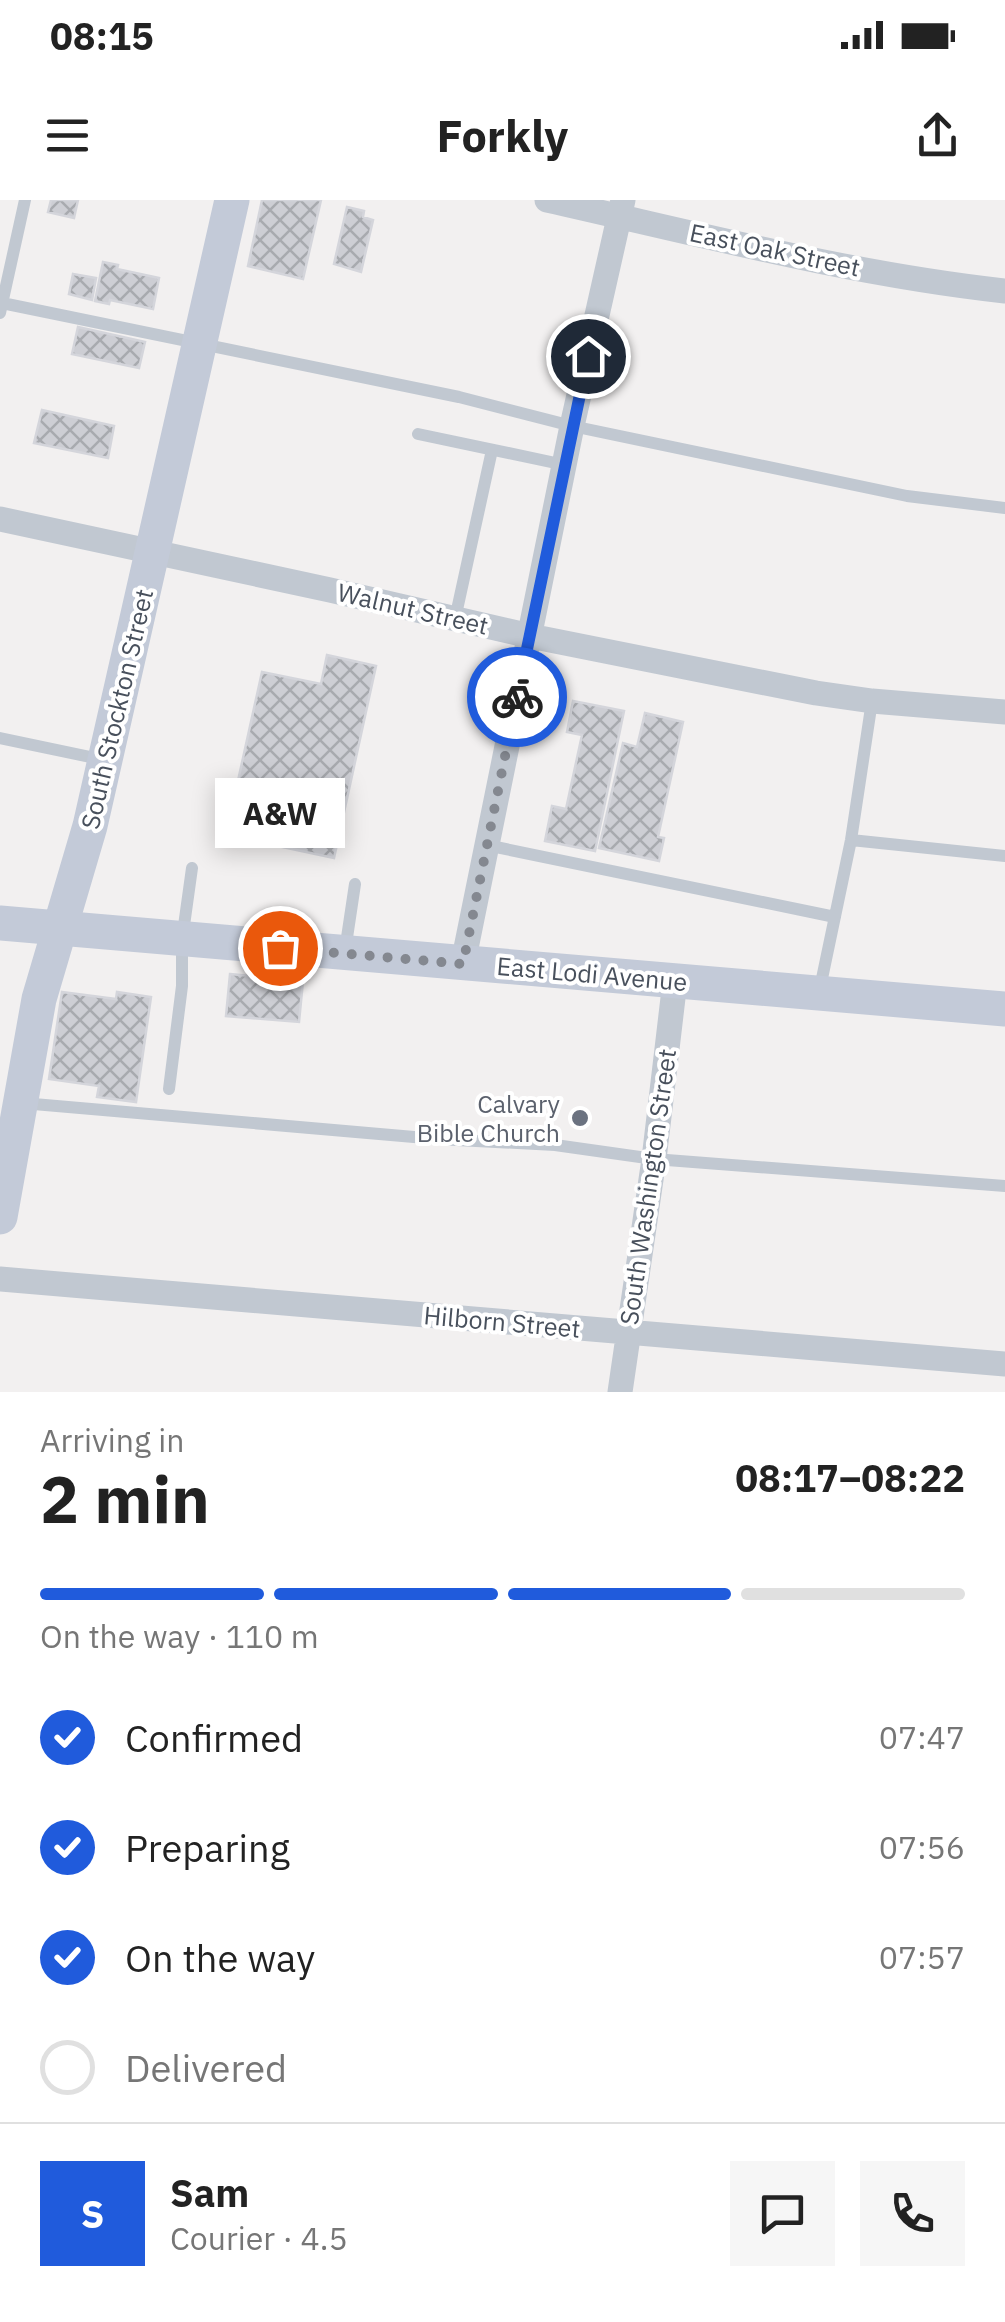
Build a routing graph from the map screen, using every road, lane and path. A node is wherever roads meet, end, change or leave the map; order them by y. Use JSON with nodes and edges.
{"nodes":[{"id":1,"x":25,"y":200,"type":"edge"},
{"id":2,"x":232,"y":200,"type":"edge"},
{"id":3,"x":547,"y":200,"type":"edge"},
{"id":4,"x":621,"y":208,"type":"edge"},
{"id":5,"x":1005,"y":291,"type":"edge"},
{"id":6,"x":1,"y":308,"type":"edge"},
{"id":7,"x":201,"y":344,"type":"junction"},
{"id":8,"x":572,"y":426,"type":"junction"},
{"id":9,"x":418,"y":434,"type":"dead end"},
{"id":10,"x":492,"y":450,"type":"junction"},
{"id":11,"x":565,"y":465,"type":"junction"},
{"id":12,"x":1005,"y":508,"type":"edge"},
{"id":13,"x":0,"y":519,"type":"edge"},
{"id":14,"x":153,"y":551,"type":"junction"},
{"id":15,"x":455,"y":618,"type":"junction"},
{"id":16,"x":530,"y":636,"type":"junction"},
{"id":17,"x":872,"y":701,"type":"junction"},
{"id":18,"x":1005,"y":712,"type":"edge"},
{"id":19,"x":0,"y":738,"type":"edge"},
{"id":20,"x":106,"y":760,"type":"junction"},
{"id":21,"x":851,"y":840,"type":"junction"},
{"id":22,"x":486,"y":845,"type":"junction"},
{"id":23,"x":1005,"y":856,"type":"edge"},
{"id":24,"x":192,"y":868,"type":"dead end"},
{"id":25,"x":355,"y":884,"type":"dead end"},
{"id":26,"x":835,"y":917,"type":"junction"},
{"id":27,"x":0,"y":923,"type":"edge"},
{"id":28,"x":60,"y":929,"type":"junction"},
{"id":29,"x":182,"y":940,"type":"junction"},
{"id":30,"x":345,"y":953,"type":"junction"},
{"id":31,"x":463,"y":964,"type":"junction"},
{"id":32,"x":675,"y":981,"type":"junction"},
{"id":33,"x":818,"y":993,"type":"junction"},
{"id":34,"x":1005,"y":1009,"type":"edge"},
{"id":35,"x":169,"y":1089,"type":"dead end"},
{"id":36,"x":20,"y":1103,"type":"junction"},
{"id":37,"x":654,"y":1158,"type":"junction"},
{"id":38,"x":1005,"y":1186,"type":"edge"},
{"id":39,"x":0,"y":1218,"type":"edge"},
{"id":40,"x":0,"y":1279,"type":"edge"},
{"id":41,"x":628,"y":1332,"type":"junction"},
{"id":42,"x":1005,"y":1364,"type":"edge"},
{"id":43,"x":620,"y":1392,"type":"edge"}],
"edges":[{"from":1,"to":6,"type":"lane"},
{"from":2,"to":7,"type":"street","name":"South Stockton Street"},
{"from":3,"to":4,"type":"street","name":"East Oak Street"},
{"from":4,"to":5,"type":"street","name":"East Oak Street"},
{"from":4,"to":8,"type":"street"},
{"from":6,"to":7,"type":"lane"},
{"from":7,"to":8,"type":"lane"},
{"from":7,"to":14,"type":"street","name":"South Stockton Street"},
{"from":8,"to":11,"type":"street"},
{"from":8,"to":12,"type":"lane"},
{"from":9,"to":10,"type":"lane"},
{"from":10,"to":11,"type":"lane"},
{"from":10,"to":15,"type":"lane"},
{"from":11,"to":16,"type":"street"},
{"from":13,"to":14,"type":"street","name":"Walnut Street"},
{"from":14,"to":15,"type":"street","name":"Walnut Street"},
{"from":14,"to":20,"type":"street","name":"South Stockton Street"},
{"from":15,"to":16,"type":"street","name":"Walnut Street"},
{"from":16,"to":17,"type":"street","name":"Walnut Street"},
{"from":16,"to":22,"type":"street"},
{"from":17,"to":18,"type":"street","name":"Walnut Street"},
{"from":17,"to":21,"type":"lane"},
{"from":19,"to":20,"type":"lane"},
{"from":20,"to":28,"type":"street","name":"South Stockton Street"},
{"from":21,"to":23,"type":"lane"},
{"from":21,"to":26,"type":"lane"},
{"from":22,"to":26,"type":"lane"},
{"from":22,"to":31,"type":"street"},
{"from":24,"to":29,"type":"lane"},
{"from":25,"to":30,"type":"lane"},
{"from":26,"to":33,"type":"lane"},
{"from":27,"to":28,"type":"street","name":"East Lodi Avenue"},
{"from":28,"to":29,"type":"street","name":"East Lodi Avenue"},
{"from":28,"to":36,"type":"street","name":"South Stockton Street"},
{"from":29,"to":30,"type":"street","name":"East Lodi Avenue"},
{"from":29,"to":35,"type":"lane"},
{"from":30,"to":31,"type":"street","name":"East Lodi Avenue"},
{"from":31,"to":32,"type":"street","name":"East Lodi Avenue"},
{"from":32,"to":33,"type":"street","name":"East Lodi Avenue"},
{"from":32,"to":37,"type":"street","name":"South Washington Street"},
{"from":33,"to":34,"type":"street","name":"East Lodi Avenue"},
{"from":36,"to":37,"type":"lane"},
{"from":36,"to":39,"type":"street","name":"South Stockton Street"},
{"from":37,"to":38,"type":"lane"},
{"from":37,"to":41,"type":"street","name":"South Washington Street"},
{"from":40,"to":41,"type":"street","name":"Hilborn Street"},
{"from":41,"to":42,"type":"street","name":"Hilborn Street"},
{"from":41,"to":43,"type":"street","name":"South Washington Street"}]}
